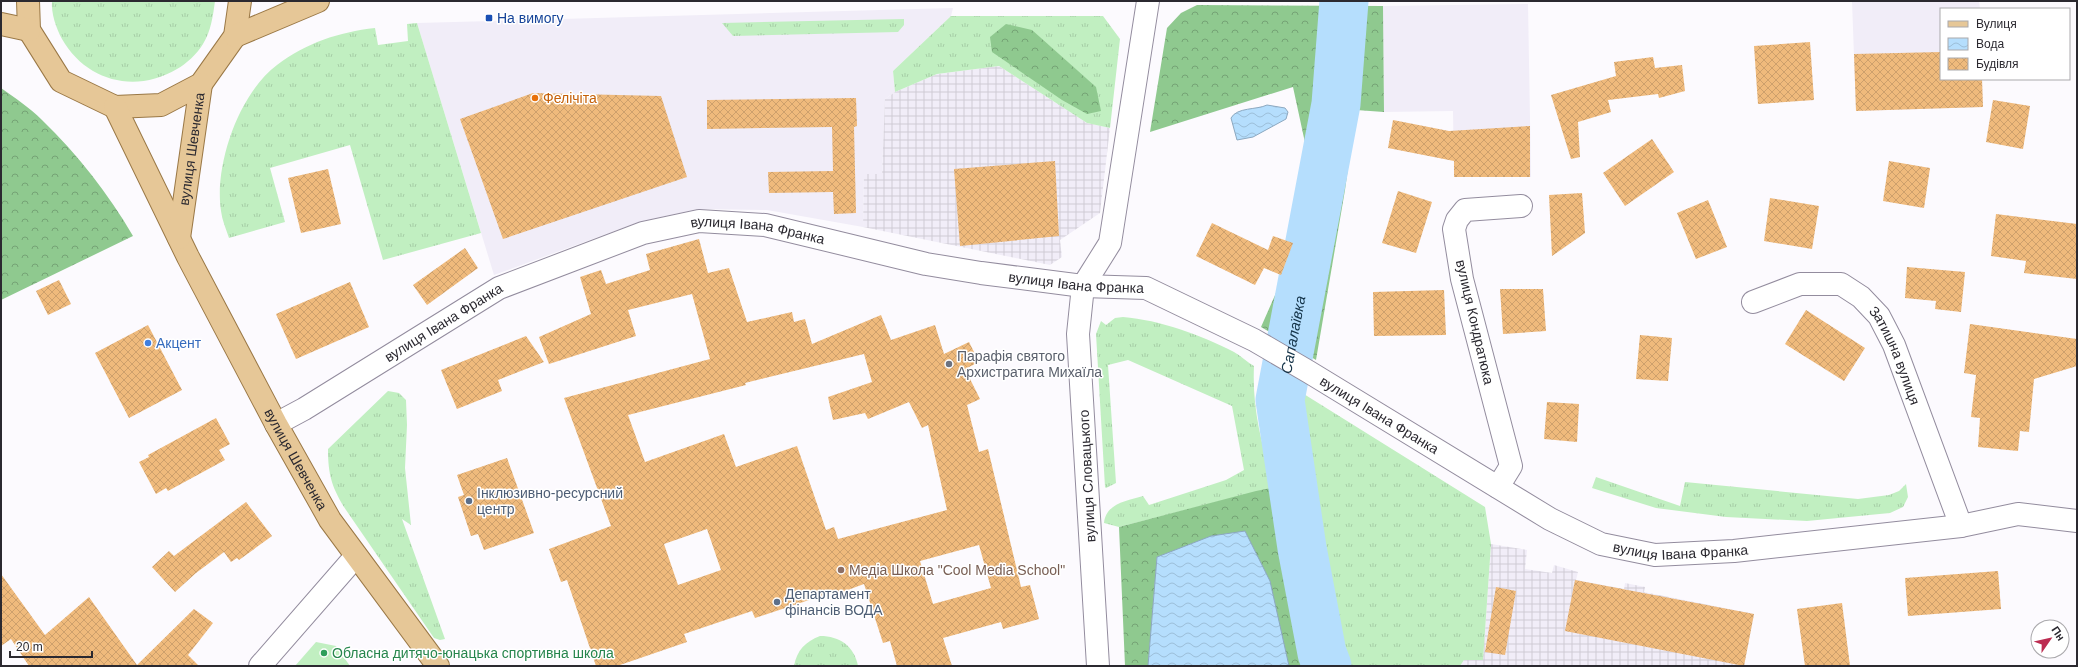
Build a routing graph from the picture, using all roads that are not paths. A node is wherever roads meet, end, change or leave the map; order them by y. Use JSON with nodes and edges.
{"nodes":[{"id":1,"x":28,"y":1,"type":"edge"},
{"id":2,"x":240,"y":1,"type":"edge"},
{"id":3,"x":318,"y":1,"type":"edge"},
{"id":4,"x":1148,"y":1,"type":"edge"},
{"id":5,"x":1,"y":24,"type":"edge"},
{"id":6,"x":29,"y":30,"type":"junction"},
{"id":7,"x":235,"y":36,"type":"junction"},
{"id":8,"x":202,"y":84,"type":"junction"},
{"id":9,"x":115,"y":107,"type":"junction"},
{"id":10,"x":1521,"y":206,"type":"dead end"},
{"id":11,"x":179,"y":238,"type":"junction"},
{"id":12,"x":1083,"y":286,"type":"junction"},
{"id":13,"x":1753,"y":302,"type":"dead end"},
{"id":14,"x":276,"y":424,"type":"junction"},
{"id":15,"x":1498,"y":487,"type":"junction"},
{"id":16,"x":2077,"y":521,"type":"edge"},
{"id":17,"x":1961,"y":526,"type":"junction"},
{"id":18,"x":356,"y":556,"type":"junction"},
{"id":19,"x":260,"y":666,"type":"edge"},
{"id":20,"x":438,"y":666,"type":"edge"},
{"id":21,"x":1098,"y":666,"type":"edge"}],
"edges":[{"from":1,"to":6,"type":"main road"},
{"from":2,"to":7,"type":"main road"},
{"from":3,"to":7,"type":"main road"},
{"from":4,"to":12,"type":"street"},
{"from":5,"to":6,"type":"main road"},
{"from":6,"to":9,"type":"main road"},
{"from":7,"to":8,"type":"main road"},
{"from":8,"to":9,"type":"main road"},
{"from":8,"to":11,"type":"main road","name":"вулиця Шевченка"},
{"from":9,"to":11,"type":"main road","name":"вулиця Шевченка"},
{"from":10,"to":15,"type":"street","name":"вулиця Кондратюка"},
{"from":11,"to":14,"type":"main road","name":"вулиця Шевченка"},
{"from":12,"to":14,"type":"street","name":"вулиця Івана Франка"},
{"from":12,"to":15,"type":"street","name":"вулиця Івана Франка"},
{"from":12,"to":21,"type":"street","name":"вулиця Словацького"},
{"from":13,"to":17,"type":"street","name":"Затишна вулиця"},
{"from":14,"to":18,"type":"main road","name":"вулиця Шевченка"},
{"from":15,"to":17,"type":"street","name":"вулиця Івана Франка"},
{"from":16,"to":17,"type":"street","name":"вулиця Івана Франка"},
{"from":18,"to":19,"type":"street"},
{"from":18,"to":20,"type":"main road","name":"вулиця Шевченка"}]}
